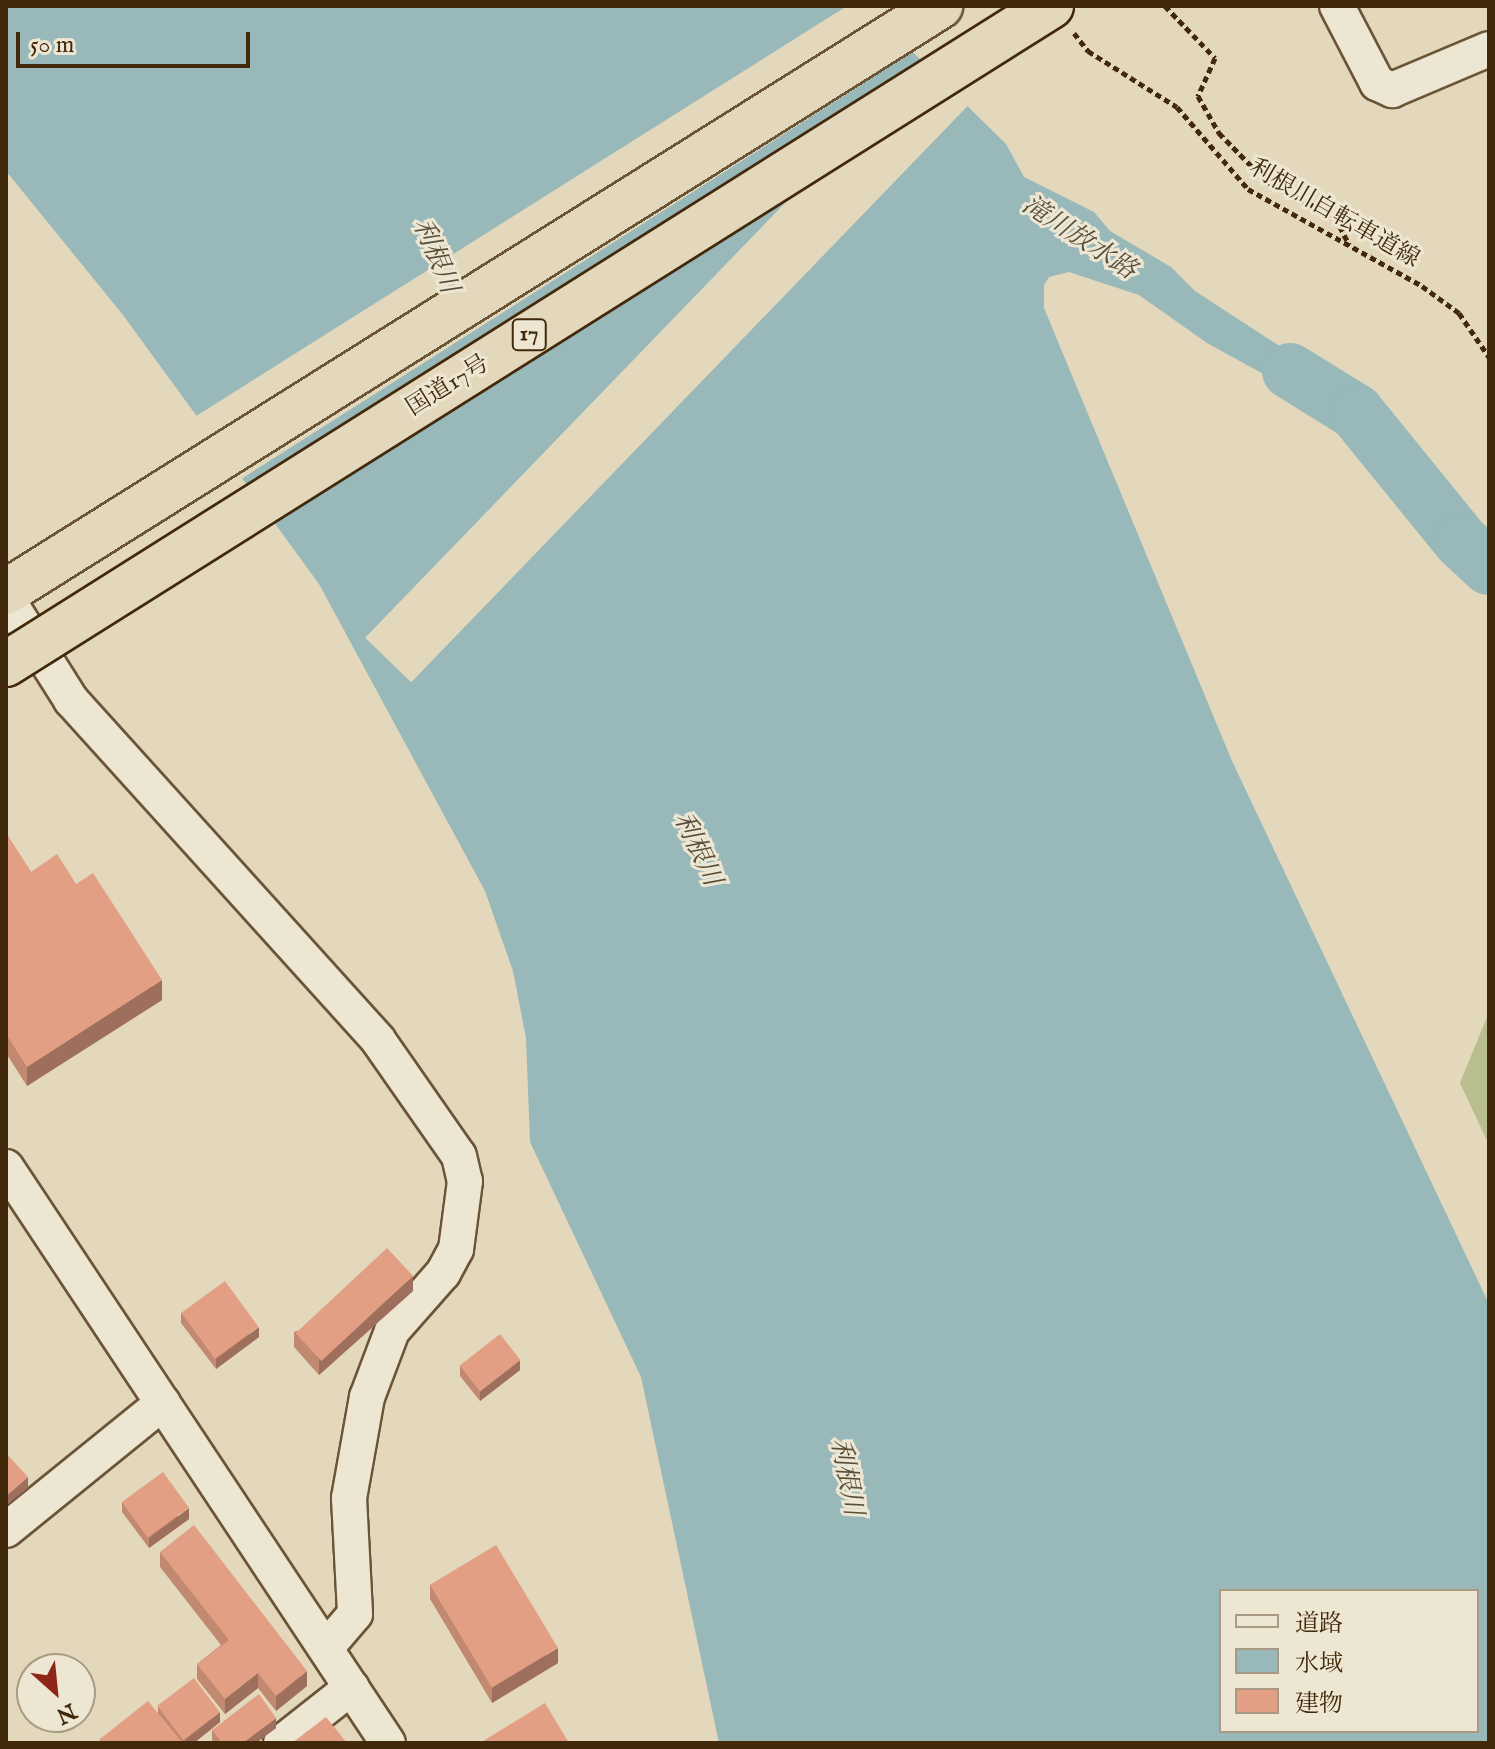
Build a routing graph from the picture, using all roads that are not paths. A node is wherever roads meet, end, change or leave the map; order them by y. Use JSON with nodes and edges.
{"nodes":[{"id":1,"x":940,"y":6,"type":"edge"},
{"id":2,"x":1337,"y":6,"type":"edge"},
{"id":3,"x":1061,"y":17,"type":"edge"},
{"id":4,"x":1489,"y":49,"type":"edge"},
{"id":5,"x":6,"y":594,"type":"edge"},
{"id":6,"x":6,"y":664,"type":"edge"},
{"id":7,"x":6,"y":1167,"type":"edge"},
{"id":8,"x":163,"y":1403,"type":"junction"},
{"id":9,"x":6,"y":1530,"type":"edge"},
{"id":10,"x":326,"y":1648,"type":"junction"},
{"id":11,"x":352,"y":1687,"type":"junction"},
{"id":12,"x":281,"y":1743,"type":"edge"},
{"id":13,"x":388,"y":1743,"type":"edge"}],
"edges":[{"from":1,"to":5,"type":"highway","number":"17"},
{"from":2,"to":4,"type":"street"},
{"from":3,"to":6,"type":"highway","name":"国道17号","number":"17","bridge":true},
{"from":5,"to":10,"type":"street"},
{"from":7,"to":8,"type":"street"},
{"from":8,"to":9,"type":"street"},
{"from":8,"to":10,"type":"street"},
{"from":10,"to":11,"type":"street"},
{"from":11,"to":12,"type":"street"},
{"from":11,"to":13,"type":"street"}]}
